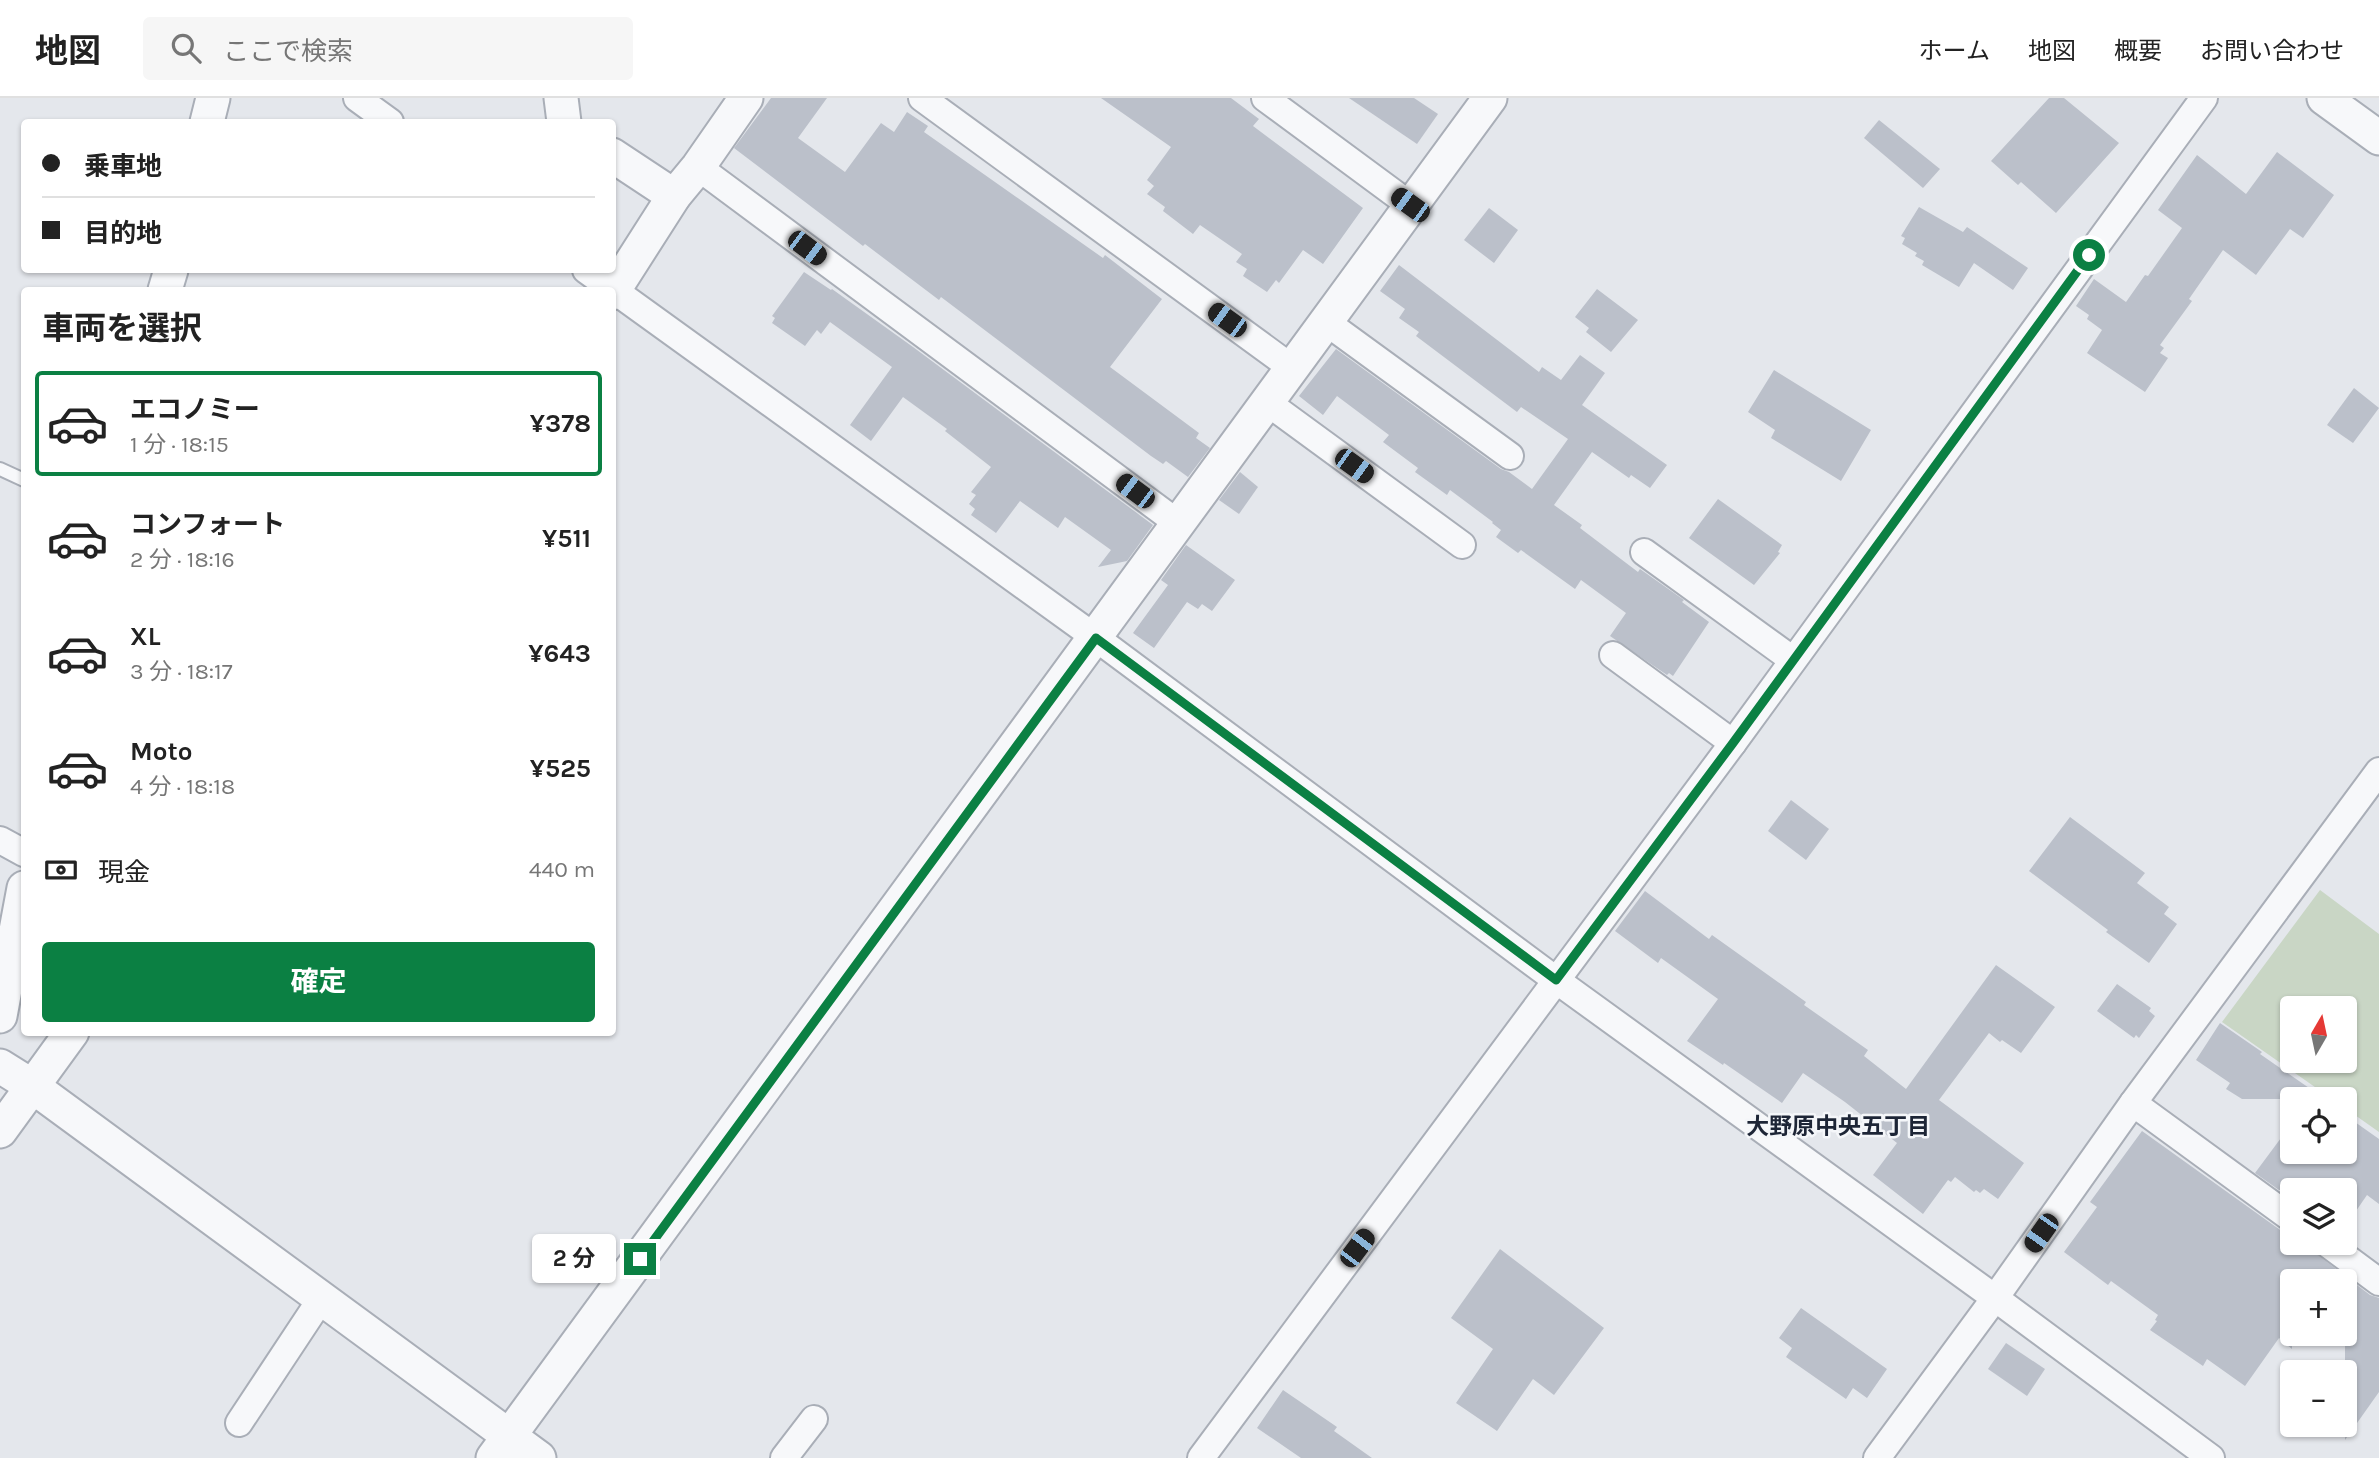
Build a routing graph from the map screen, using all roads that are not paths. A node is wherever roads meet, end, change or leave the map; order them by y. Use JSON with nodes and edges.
{"nodes":[{"id":1,"x":213,"y":98,"type":"edge"},
{"id":2,"x":357,"y":98,"type":"edge"},
{"id":3,"x":561,"y":98,"type":"edge"},
{"id":4,"x":746,"y":98,"type":"edge"},
{"id":5,"x":922,"y":98,"type":"edge"},
{"id":6,"x":1265,"y":98,"type":"edge"},
{"id":7,"x":1490,"y":98,"type":"edge"},
{"id":8,"x":2204,"y":98,"type":"edge"},
{"id":9,"x":2324,"y":98,"type":"edge"},
{"id":10,"x":208,"y":119,"type":"edge"},
{"id":11,"x":386,"y":119,"type":"edge"},
{"id":12,"x":564,"y":119,"type":"edge"},
{"id":13,"x":2379,"y":138,"type":"edge"},
{"id":14,"x":616,"y":158,"type":"edge"},
{"id":15,"x":698,"y":167,"type":"junction"},
{"id":16,"x":674,"y":196,"type":"junction"},
{"id":17,"x":1410,"y":205,"type":"junction"},
{"id":18,"x":590,"y":273,"type":"edge"},
{"id":19,"x":607,"y":287,"type":"edge"},
{"id":20,"x":616,"y":287,"type":"edge"},
{"id":21,"x":616,"y":294,"type":"edge"},
{"id":22,"x":1326,"y":322,"type":"junction"},
{"id":23,"x":1292,"y":368,"type":"junction"},
{"id":24,"x":1268,"y":403,"type":"junction"},
{"id":25,"x":1510,"y":456,"type":"dead end"},
{"id":26,"x":0,"y":470,"type":"edge"},
{"id":27,"x":21,"y":479,"type":"edge"},
{"id":28,"x":1179,"y":524,"type":"junction"},
{"id":29,"x":1462,"y":545,"type":"dead end"},
{"id":30,"x":1644,"y":552,"type":"dead end"},
{"id":31,"x":1096,"y":638,"type":"junction"},
{"id":32,"x":1613,"y":655,"type":"dead end"},
{"id":33,"x":1793,"y":660,"type":"junction"},
{"id":34,"x":1733,"y":743,"type":"junction"},
{"id":35,"x":2379,"y":771,"type":"edge"},
{"id":36,"x":0,"y":840,"type":"edge"},
{"id":37,"x":21,"y":851,"type":"edge"},
{"id":38,"x":21,"y":904,"type":"edge"},
{"id":39,"x":1556,"y":980,"type":"junction"},
{"id":40,"x":0,"y":1016,"type":"edge"},
{"id":41,"x":69,"y":1036,"type":"edge"},
{"id":42,"x":0,"y":1066,"type":"edge"},
{"id":43,"x":32,"y":1086,"type":"junction"},
{"id":44,"x":2133,"y":1103,"type":"junction"},
{"id":45,"x":0,"y":1131,"type":"edge"},
{"id":46,"x":2280,"y":1210,"type":"edge"},
{"id":47,"x":2343,"y":1255,"type":"edge"},
{"id":48,"x":2379,"y":1282,"type":"edge"},
{"id":49,"x":1995,"y":1298,"type":"junction"},
{"id":50,"x":321,"y":1299,"type":"junction"},
{"id":51,"x":814,"y":1419,"type":"dead end"},
{"id":52,"x":239,"y":1423,"type":"dead end"},
{"id":53,"x":501,"y":1447,"type":"edge"},
{"id":54,"x":1210,"y":1455,"type":"edge"},
{"id":55,"x":539,"y":1458,"type":"edge"},
{"id":56,"x":784,"y":1458,"type":"edge"},
{"id":57,"x":1877,"y":1458,"type":"edge"},
{"id":58,"x":2211,"y":1458,"type":"edge"}],
"edges":[{"from":1,"to":10,"type":"street"},
{"from":2,"to":11,"type":"street"},
{"from":3,"to":12,"type":"street"},
{"from":4,"to":15,"type":"street"},
{"from":5,"to":23,"type":"street"},
{"from":6,"to":17,"type":"street"},
{"from":7,"to":17,"type":"street"},
{"from":8,"to":33,"type":"street"},
{"from":9,"to":13,"type":"street"},
{"from":14,"to":16,"type":"street"},
{"from":15,"to":16,"type":"street"},
{"from":15,"to":28,"type":"street"},
{"from":16,"to":20,"type":"street"},
{"from":17,"to":22,"type":"street"},
{"from":18,"to":19,"type":"street"},
{"from":21,"to":31,"type":"street"},
{"from":22,"to":23,"type":"street"},
{"from":22,"to":25,"type":"street"},
{"from":23,"to":24,"type":"street"},
{"from":24,"to":28,"type":"street"},
{"from":24,"to":29,"type":"street"},
{"from":26,"to":27,"type":"lane"},
{"from":28,"to":31,"type":"street"},
{"from":30,"to":33,"type":"street"},
{"from":31,"to":39,"type":"street"},
{"from":31,"to":53,"type":"street"},
{"from":32,"to":34,"type":"street"},
{"from":33,"to":34,"type":"street"},
{"from":34,"to":39,"type":"street"},
{"from":35,"to":44,"type":"street"},
{"from":36,"to":37,"type":"street"},
{"from":38,"to":40,"type":"street"},
{"from":39,"to":49,"type":"street"},
{"from":39,"to":54,"type":"street"},
{"from":41,"to":43,"type":"street"},
{"from":42,"to":43,"type":"street"},
{"from":43,"to":45,"type":"street"},
{"from":43,"to":50,"type":"street"},
{"from":44,"to":46,"type":"street"},
{"from":44,"to":49,"type":"street"},
{"from":47,"to":48,"type":"street"},
{"from":49,"to":57,"type":"street"},
{"from":49,"to":58,"type":"street"},
{"from":50,"to":52,"type":"street"},
{"from":50,"to":53,"type":"street"},
{"from":51,"to":56,"type":"street"},
{"from":53,"to":55,"type":"street"}]}
